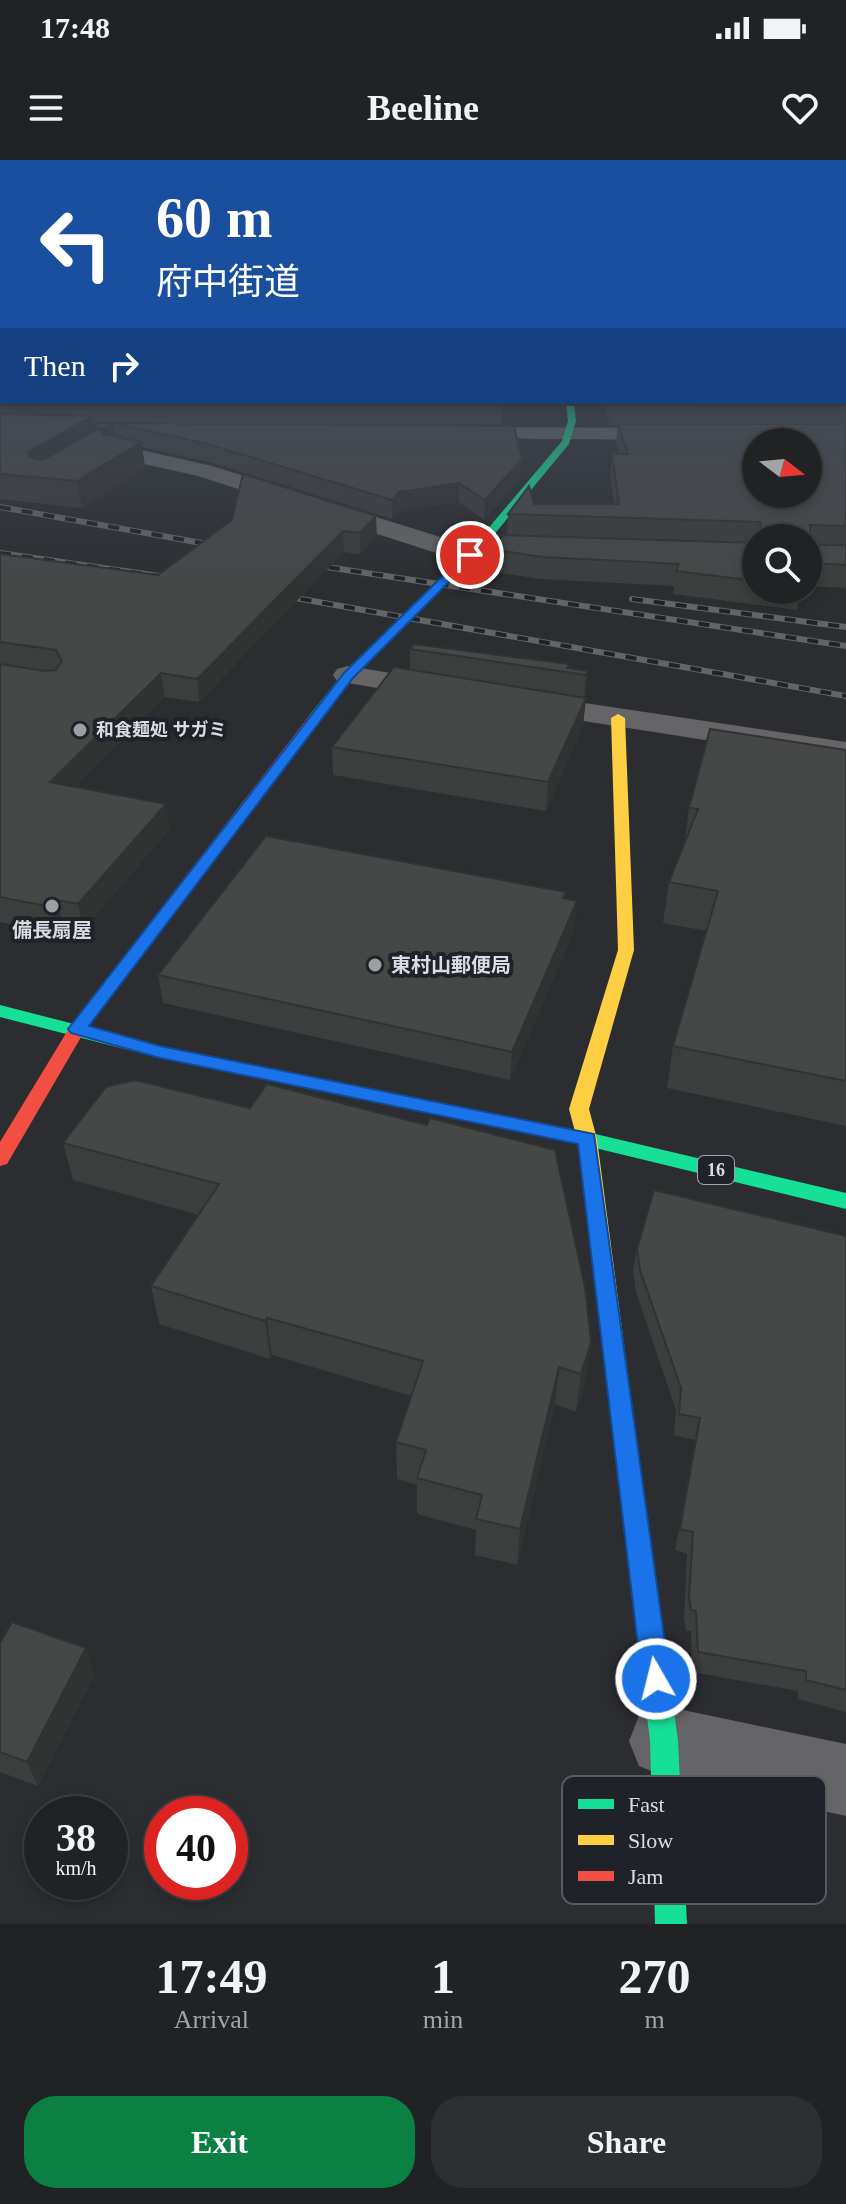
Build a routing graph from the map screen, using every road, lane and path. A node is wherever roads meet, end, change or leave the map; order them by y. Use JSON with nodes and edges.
{"nodes":[{"id":1,"x":571,"y":422,"type":"edge"},
{"id":2,"x":571,"y":432,"type":"junction"},
{"id":3,"x":128,"y":433,"type":"edge"},
{"id":4,"x":437,"y":433,"type":"edge"},
{"id":5,"x":702,"y":434,"type":"edge"},
{"id":6,"x":507,"y":547,"type":"edge"},
{"id":7,"x":475,"y":550,"type":"junction"},
{"id":8,"x":348,"y":675,"type":"junction"},
{"id":9,"x":618,"y":718,"type":"junction"},
{"id":10,"x":846,"y":752,"type":"edge"},
{"id":11,"x":0,"y":1011,"type":"edge"},
{"id":12,"x":77,"y":1029,"type":"junction"},
{"id":13,"x":587,"y":1139,"type":"junction"},
{"id":14,"x":0,"y":1159,"type":"edge"},
{"id":15,"x":846,"y":1201,"type":"edge"},
{"id":16,"x":664,"y":1741,"type":"junction"},
{"id":17,"x":665,"y":1776,"type":"edge"},
{"id":18,"x":846,"y":1780,"type":"edge"},
{"id":19,"x":670,"y":1904,"type":"edge"},
{"id":20,"x":671,"y":1924,"type":"edge"}],
"edges":[{"from":1,"to":2,"type":"street"},
{"from":2,"to":4,"type":"street"},
{"from":2,"to":5,"type":"street"},
{"from":2,"to":7,"type":"street"},
{"from":3,"to":7,"type":"street"},
{"from":6,"to":7,"type":"street"},
{"from":7,"to":8,"type":"street"},
{"from":8,"to":9,"type":"street"},
{"from":8,"to":12,"type":"street"},
{"from":9,"to":10,"type":"street"},
{"from":9,"to":13,"type":"street"},
{"from":11,"to":12,"type":"street","number":"16"},
{"from":12,"to":13,"type":"street","number":"16"},
{"from":12,"to":14,"type":"street"},
{"from":13,"to":15,"type":"street","number":"16"},
{"from":13,"to":16,"type":"street"},
{"from":16,"to":17,"type":"street"},
{"from":16,"to":18,"type":"street"},
{"from":19,"to":20,"type":"street"}]}
